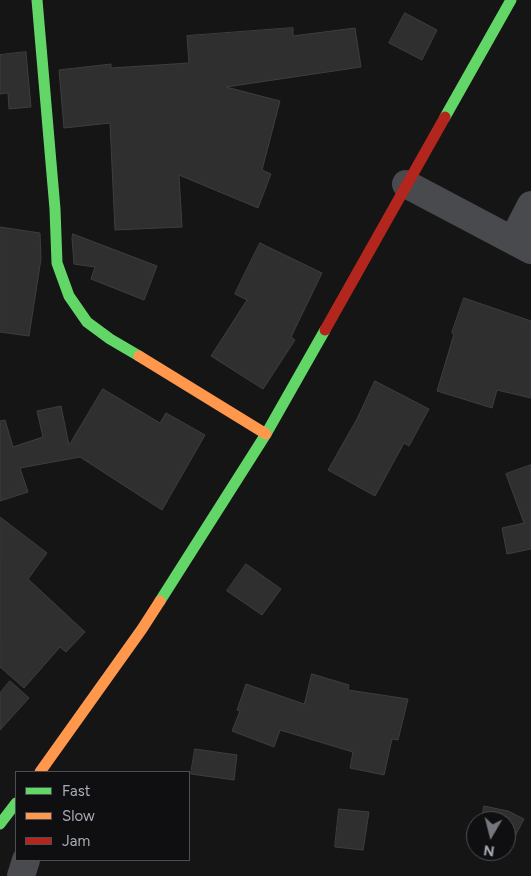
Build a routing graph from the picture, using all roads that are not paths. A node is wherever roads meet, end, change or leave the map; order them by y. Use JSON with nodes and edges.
{"nodes":[{"id":1,"x":37,"y":0,"type":"edge"},
{"id":2,"x":511,"y":0,"type":"edge"},
{"id":3,"x":406,"y":184,"type":"junction"},
{"id":4,"x":531,"y":205,"type":"edge"},
{"id":5,"x":522,"y":245,"type":"edge"},
{"id":6,"x":266,"y":434,"type":"junction"},
{"id":7,"x":48,"y":767,"type":"edge"},
{"id":8,"x":15,"y":804,"type":"edge"},
{"id":9,"x":0,"y":824,"type":"edge"},
{"id":10,"x":26,"y":861,"type":"edge"},
{"id":11,"x":21,"y":876,"type":"edge"}],
"edges":[{"from":1,"to":6,"type":"main road"},
{"from":2,"to":3,"type":"main road"},
{"from":3,"to":5,"type":"street"},
{"from":3,"to":6,"type":"main road"},
{"from":4,"to":5,"type":"street"},
{"from":6,"to":7,"type":"main road"},
{"from":8,"to":9,"type":"main road"},
{"from":10,"to":11,"type":"street"}]}
